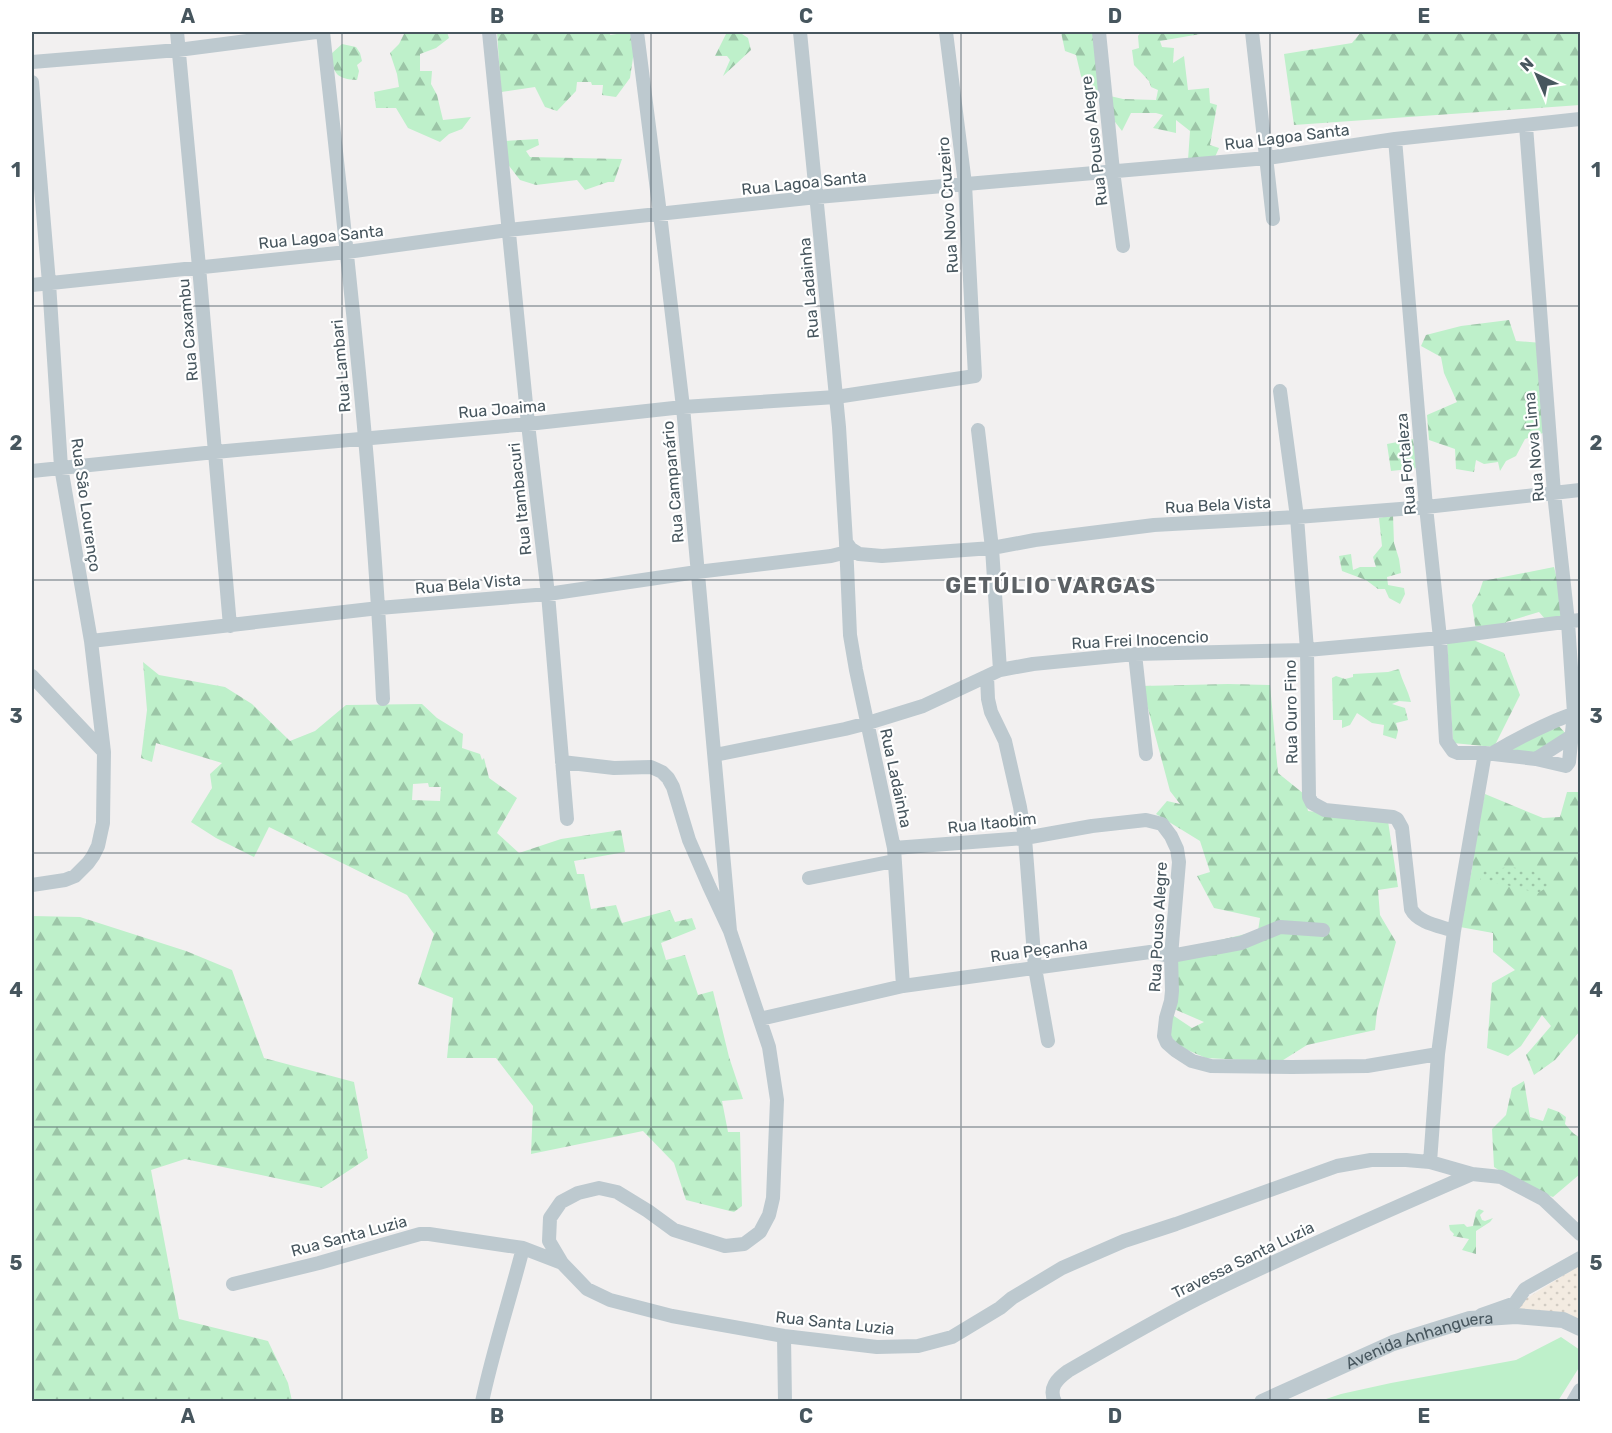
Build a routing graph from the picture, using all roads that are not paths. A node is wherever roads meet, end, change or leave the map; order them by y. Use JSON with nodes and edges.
{"nodes":[{"id":1,"x":177,"y":32,"type":"edge"},
{"id":2,"x":316,"y":32,"type":"edge"},
{"id":3,"x":323,"y":32,"type":"edge"},
{"id":4,"x":489,"y":32,"type":"edge"},
{"id":5,"x":637,"y":32,"type":"edge"},
{"id":6,"x":800,"y":32,"type":"edge"},
{"id":7,"x":946,"y":32,"type":"edge"},
{"id":8,"x":1099,"y":32,"type":"edge"},
{"id":9,"x":1252,"y":32,"type":"edge"},
{"id":10,"x":178,"y":50,"type":"junction"},
{"id":11,"x":32,"y":62,"type":"edge"},
{"id":12,"x":32,"y":82,"type":"edge"},
{"id":13,"x":1581,"y":119,"type":"edge"},
{"id":14,"x":1526,"y":126,"type":"junction"},
{"id":15,"x":1395,"y":139,"type":"junction"},
{"id":16,"x":1267,"y":158,"type":"junction"},
{"id":17,"x":1113,"y":171,"type":"junction"},
{"id":18,"x":965,"y":184,"type":"junction"},
{"id":19,"x":817,"y":197,"type":"junction"},
{"id":20,"x":660,"y":214,"type":"junction"},
{"id":21,"x":1273,"y":219,"type":"dead end"},
{"id":22,"x":508,"y":230,"type":"junction"},
{"id":23,"x":1124,"y":246,"type":"dead end"},
{"id":24,"x":347,"y":252,"type":"junction"},
{"id":25,"x":200,"y":267,"type":"junction"},
{"id":26,"x":49,"y":283,"type":"junction"},
{"id":27,"x":32,"y":285,"type":"edge"},
{"id":28,"x":975,"y":376,"type":"joint"},
{"id":29,"x":1280,"y":391,"type":"dead end"},
{"id":30,"x":836,"y":397,"type":"junction"},
{"id":31,"x":682,"y":407,"type":"junction"},
{"id":32,"x":528,"y":424,"type":"junction"},
{"id":33,"x":978,"y":430,"type":"dead end"},
{"id":34,"x":364,"y":438,"type":"junction"},
{"id":35,"x":215,"y":452,"type":"junction"},
{"id":36,"x":61,"y":467,"type":"junction"},
{"id":37,"x":32,"y":471,"type":"edge"},
{"id":38,"x":1581,"y":490,"type":"edge"},
{"id":39,"x":1554,"y":493,"type":"junction"},
{"id":40,"x":1426,"y":507,"type":"junction"},
{"id":41,"x":1297,"y":517,"type":"junction"},
{"id":42,"x":992,"y":548,"type":"junction"},
{"id":43,"x":851,"y":550,"type":"junction"},
{"id":44,"x":697,"y":572,"type":"junction"},
{"id":45,"x":548,"y":594,"type":"junction"},
{"id":46,"x":379,"y":608,"type":"junction"},
{"id":47,"x":1574,"y":621,"type":"edge"},
{"id":48,"x":230,"y":626,"type":"junction"},
{"id":49,"x":1440,"y":638,"type":"junction"},
{"id":50,"x":91,"y":641,"type":"junction"},
{"id":51,"x":1307,"y":650,"type":"junction"},
{"id":52,"x":1135,"y":654,"type":"junction"},
{"id":53,"x":994,"y":673,"type":"junction"},
{"id":54,"x":32,"y":676,"type":"edge"},
{"id":55,"x":383,"y":699,"type":"dead end"},
{"id":56,"x":1577,"y":713,"type":"edge"},
{"id":57,"x":868,"y":723,"type":"junction"},
{"id":58,"x":1576,"y":733,"type":"edge"},
{"id":59,"x":104,"y":752,"type":"junction"},
{"id":60,"x":1488,"y":753,"type":"junction"},
{"id":61,"x":1146,"y":754,"type":"dead end"},
{"id":62,"x":715,"y":755,"type":"junction"},
{"id":63,"x":1536,"y":759,"type":"junction"},
{"id":64,"x":562,"y":762,"type":"junction"},
{"id":65,"x":1568,"y":764,"type":"joint"},
{"id":66,"x":567,"y":819,"type":"dead end"},
{"id":67,"x":1092,"y":826,"type":"joint"},
{"id":68,"x":1025,"y":838,"type":"junction"},
{"id":69,"x":894,"y":855,"type":"junction"},
{"id":70,"x":809,"y":878,"type":"dead end"},
{"id":71,"x":32,"y":885,"type":"edge"},
{"id":72,"x":1323,"y":930,"type":"dead end"},
{"id":73,"x":730,"y":931,"type":"junction"},
{"id":74,"x":1454,"y":932,"type":"junction"},
{"id":75,"x":1171,"y":956,"type":"junction"},
{"id":76,"x":1035,"y":968,"type":"junction"},
{"id":77,"x":903,"y":986,"type":"junction"},
{"id":78,"x":760,"y":1019,"type":"junction"},
{"id":79,"x":1048,"y":1041,"type":"dead end"},
{"id":80,"x":1438,"y":1054,"type":"junction"},
{"id":81,"x":1430,"y":1162,"type":"junction"},
{"id":82,"x":1472,"y":1174,"type":"junction"},
{"id":83,"x":1581,"y":1234,"type":"edge"},
{"id":84,"x":523,"y":1248,"type":"junction"},
{"id":85,"x":1581,"y":1258,"type":"edge"},
{"id":86,"x":562,"y":1263,"type":"junction"},
{"id":87,"x":233,"y":1284,"type":"dead end"},
{"id":88,"x":1470,"y":1318,"type":"junction"},
{"id":89,"x":1581,"y":1328,"type":"edge"},
{"id":90,"x":784,"y":1336,"type":"junction"},
{"id":91,"x":1581,"y":1390,"type":"edge"},
{"id":92,"x":482,"y":1401,"type":"edge"},
{"id":93,"x":785,"y":1401,"type":"edge"},
{"id":94,"x":1055,"y":1401,"type":"edge"},
{"id":95,"x":1262,"y":1401,"type":"edge"},
{"id":96,"x":1573,"y":1401,"type":"edge"}],
"edges":[{"from":1,"to":10,"type":"street","name":"Rua Caxambu"},
{"from":2,"to":10,"type":"street"},
{"from":3,"to":24,"type":"street","name":"Rua Lambari"},
{"from":4,"to":22,"type":"street","name":"Rua Itambacuri"},
{"from":5,"to":20,"type":"street","name":"Rua Campanário"},
{"from":6,"to":19,"type":"street","name":"Rua Ladainha"},
{"from":7,"to":18,"type":"street","name":"Rua Novo Cruzeiro"},
{"from":8,"to":17,"type":"street","name":"Rua Pouso Alegre"},
{"from":9,"to":16,"type":"street"},
{"from":10,"to":11,"type":"street"},
{"from":10,"to":25,"type":"street","name":"Rua Caxambu"},
{"from":12,"to":26,"type":"street","name":"Rua São Lourenço"},
{"from":13,"to":14,"type":"street","name":"Rua Lagoa Santa"},
{"from":14,"to":15,"type":"street","name":"Rua Lagoa Santa"},
{"from":14,"to":39,"type":"street","name":"Rua Nova Lima"},
{"from":15,"to":16,"type":"street","name":"Rua Lagoa Santa"},
{"from":15,"to":40,"type":"street","name":"Rua Fortaleza"},
{"from":16,"to":17,"type":"street","name":"Rua Lagoa Santa"},
{"from":16,"to":21,"type":"street"},
{"from":17,"to":18,"type":"street","name":"Rua Lagoa Santa"},
{"from":17,"to":23,"type":"street","name":"Rua Pouso Alegre"},
{"from":18,"to":19,"type":"street","name":"Rua Lagoa Santa"},
{"from":18,"to":28,"type":"street","name":"Rua Novo Cruzeiro"},
{"from":19,"to":20,"type":"street","name":"Rua Lagoa Santa"},
{"from":19,"to":30,"type":"street","name":"Rua Ladainha"},
{"from":20,"to":22,"type":"street","name":"Rua Lagoa Santa"},
{"from":20,"to":31,"type":"street","name":"Rua Campanário"},
{"from":22,"to":24,"type":"street","name":"Rua Lagoa Santa"},
{"from":22,"to":32,"type":"street","name":"Rua Itambacuri"},
{"from":24,"to":25,"type":"street","name":"Rua Lagoa Santa"},
{"from":24,"to":34,"type":"street","name":"Rua Lambari"},
{"from":25,"to":26,"type":"street","name":"Rua Lagoa Santa"},
{"from":25,"to":35,"type":"street","name":"Rua Caxambu"},
{"from":26,"to":27,"type":"street","name":"Rua Lagoa Santa"},
{"from":26,"to":36,"type":"street","name":"Rua São Lourenço"},
{"from":28,"to":30,"type":"street","name":"Rua Joaima"},
{"from":29,"to":41,"type":"street","name":"Rua Ouro Fino"},
{"from":30,"to":31,"type":"street","name":"Rua Joaima"},
{"from":30,"to":43,"type":"street","name":"Rua Ladainha"},
{"from":31,"to":32,"type":"street","name":"Rua Joaima"},
{"from":31,"to":44,"type":"street","name":"Rua Campanário"},
{"from":32,"to":34,"type":"street","name":"Rua Joaima"},
{"from":32,"to":45,"type":"street","name":"Rua Itambacuri"},
{"from":33,"to":42,"type":"street"},
{"from":34,"to":35,"type":"street","name":"Rua Joaima"},
{"from":34,"to":46,"type":"street","name":"Rua Lambari"},
{"from":35,"to":36,"type":"street","name":"Rua Joaima"},
{"from":35,"to":48,"type":"street","name":"Rua Caxambu"},
{"from":36,"to":37,"type":"street","name":"Rua Joaima"},
{"from":36,"to":50,"type":"street","name":"Rua São Lourenço"},
{"from":38,"to":39,"type":"street","name":"Rua Bela Vista"},
{"from":39,"to":40,"type":"street","name":"Rua Bela Vista"},
{"from":39,"to":47,"type":"street","name":"Rua Nova Lima"},
{"from":40,"to":41,"type":"street","name":"Rua Bela Vista"},
{"from":40,"to":49,"type":"street","name":"Rua Fortaleza"},
{"from":41,"to":42,"type":"street","name":"Rua Bela Vista"},
{"from":41,"to":51,"type":"street","name":"Rua Ouro Fino"},
{"from":42,"to":43,"type":"street","name":"Rua Bela Vista"},
{"from":42,"to":53,"type":"street"},
{"from":43,"to":44,"type":"street","name":"Rua Bela Vista"},
{"from":43,"to":57,"type":"street","name":"Rua Ladainha"},
{"from":44,"to":45,"type":"street","name":"Rua Bela Vista"},
{"from":44,"to":62,"type":"street","name":"Rua Campanário"},
{"from":45,"to":46,"type":"street","name":"Rua Bela Vista"},
{"from":45,"to":64,"type":"street","name":"Rua Itambacuri"},
{"from":46,"to":48,"type":"street","name":"Rua Bela Vista"},
{"from":46,"to":55,"type":"street","name":"Rua Lambari"},
{"from":47,"to":49,"type":"street","name":"Rua Frei Inocencio"},
{"from":47,"to":56,"type":"street","name":"Rua Nova Lima"},
{"from":48,"to":50,"type":"street","name":"Rua Bela Vista"},
{"from":49,"to":51,"type":"street","name":"Rua Frei Inocencio"},
{"from":49,"to":60,"type":"street","name":"Rua Fortaleza"},
{"from":50,"to":59,"type":"street","name":"Rua São Lourenço"},
{"from":51,"to":52,"type":"street","name":"Rua Frei Inocencio"},
{"from":51,"to":74,"type":"street","name":"Rua Ouro Fino"},
{"from":52,"to":53,"type":"street","name":"Rua Frei Inocencio"},
{"from":52,"to":61,"type":"street"},
{"from":53,"to":57,"type":"street","name":"Rua Frei Inocencio"},
{"from":53,"to":68,"type":"street"},
{"from":54,"to":59,"type":"street"},
{"from":56,"to":58,"type":"street","name":"Rua Nova Lima"},
{"from":56,"to":60,"type":"street"},
{"from":57,"to":62,"type":"street","name":"Rua Frei Inocencio"},
{"from":57,"to":69,"type":"street","name":"Rua Ladainha"},
{"from":58,"to":63,"type":"street"},
{"from":58,"to":65,"type":"street","name":"Rua Nova Lima"},
{"from":59,"to":71,"type":"street","name":"Rua São Lourenço"},
{"from":60,"to":63,"type":"street","name":"Rua Fortaleza"},
{"from":60,"to":74,"type":"street"},
{"from":62,"to":73,"type":"street","name":"Rua Campanário"},
{"from":63,"to":65,"type":"street","name":"Rua Fortaleza"},
{"from":64,"to":66,"type":"street","name":"Rua Itambacuri"},
{"from":64,"to":73,"type":"street","name":"Rua Campanário"},
{"from":67,"to":68,"type":"street","name":"Rua Itaobim"},
{"from":67,"to":75,"type":"street","name":"Rua Pouso Alegre"},
{"from":68,"to":69,"type":"street","name":"Rua Itaobim"},
{"from":68,"to":76,"type":"street"},
{"from":69,"to":70,"type":"street","name":"Rua Itaobim"},
{"from":69,"to":77,"type":"street","name":"Rua Ladainha"},
{"from":72,"to":75,"type":"street","name":"Rua Peçanha"},
{"from":73,"to":78,"type":"street","name":"Rua Campanário"},
{"from":74,"to":80,"type":"street"},
{"from":75,"to":76,"type":"street","name":"Rua Peçanha"},
{"from":75,"to":80,"type":"street","name":"Rua Pouso Alegre"},
{"from":76,"to":77,"type":"street","name":"Rua Peçanha"},
{"from":76,"to":79,"type":"street"},
{"from":77,"to":78,"type":"street","name":"Rua Peçanha"},
{"from":78,"to":86,"type":"street","name":"Rua Campanário"},
{"from":80,"to":81,"type":"street"},
{"from":81,"to":82,"type":"street","name":"Rua Santa Luzia"},
{"from":81,"to":90,"type":"street","name":"Rua Santa Luzia"},
{"from":82,"to":83,"type":"street","name":"Rua Santa Luzia"},
{"from":82,"to":94,"type":"street","name":"Travessa Santa Luzia"},
{"from":84,"to":86,"type":"street","name":"Rua Santa Luzia"},
{"from":84,"to":87,"type":"street","name":"Rua Santa Luzia"},
{"from":84,"to":92,"type":"street"},
{"from":85,"to":88,"type":"street"},
{"from":86,"to":90,"type":"street","name":"Rua Santa Luzia"},
{"from":88,"to":89,"type":"street","name":"Avenida Anhanguera"},
{"from":88,"to":95,"type":"street","name":"Avenida Anhanguera"},
{"from":90,"to":93,"type":"street"},
{"from":91,"to":96,"type":"street"}]}
